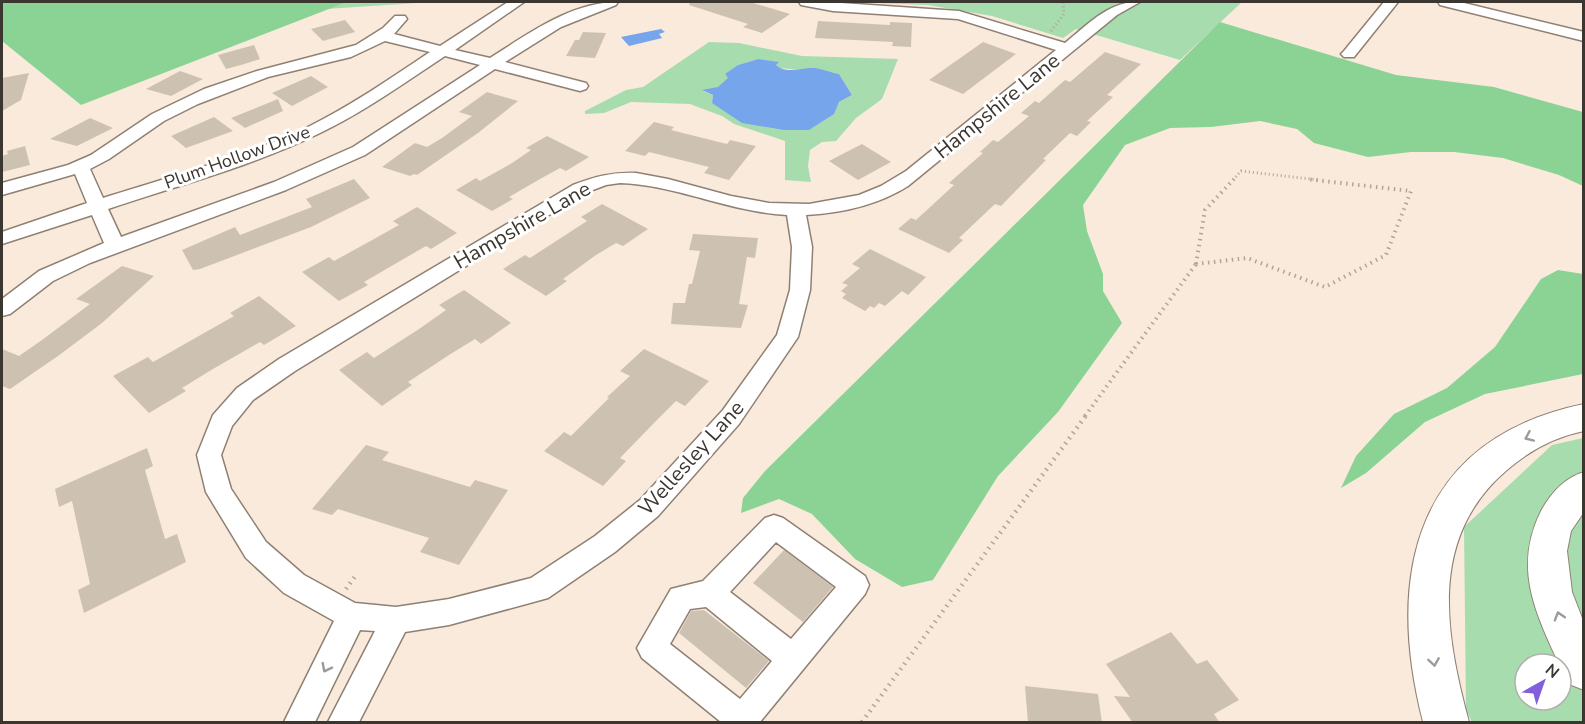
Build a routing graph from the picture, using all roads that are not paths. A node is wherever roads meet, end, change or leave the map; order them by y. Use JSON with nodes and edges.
{"nodes":[{"id":1,"x":516,"y":2,"type":"edge"},
{"id":2,"x":611,"y":2,"type":"edge"},
{"id":3,"x":806,"y":2,"type":"edge"},
{"id":4,"x":1133,"y":2,"type":"edge"},
{"id":5,"x":1391,"y":2,"type":"edge"},
{"id":6,"x":1445,"y":2,"type":"edge"},
{"id":7,"x":400,"y":19,"type":"dead end"},
{"id":8,"x":384,"y":36,"type":"junction"},
{"id":9,"x":1584,"y":37,"type":"edge"},
{"id":10,"x":1068,"y":49,"type":"junction"},
{"id":11,"x":443,"y":51,"type":"junction"},
{"id":12,"x":1349,"y":54,"type":"dead end"},
{"id":13,"x":491,"y":63,"type":"junction"},
{"id":14,"x":580,"y":86,"type":"dead end"},
{"id":15,"x":80,"y":166,"type":"junction"},
{"id":16,"x":2,"y":189,"type":"edge"},
{"id":17,"x":98,"y":206,"type":"junction"},
{"id":18,"x":796,"y":210,"type":"junction"},
{"id":19,"x":2,"y":238,"type":"edge"},
{"id":20,"x":116,"y":246,"type":"junction"},
{"id":21,"x":2,"y":309,"type":"edge"},
{"id":22,"x":1584,"y":417,"type":"edge"},
{"id":23,"x":1584,"y":487,"type":"edge"},
{"id":24,"x":710,"y":593,"type":"junction"},
{"id":25,"x":349,"y":602,"type":"junction"},
{"id":26,"x":396,"y":620,"type":"junction"},
{"id":27,"x":794,"y":659,"type":"junction"},
{"id":28,"x":1584,"y":669,"type":"edge"},
{"id":29,"x":299,"y":723,"type":"edge"},
{"id":30,"x":343,"y":723,"type":"edge"},
{"id":31,"x":1446,"y":723,"type":"edge"}],
"edges":[{"from":1,"to":11,"type":"street","name":"Plum Hollow Drive"},
{"from":2,"to":13,"type":"street"},
{"from":3,"to":10,"type":"street"},
{"from":4,"to":10,"type":"street","name":"Hampshire Lane"},
{"from":5,"to":12,"type":"street"},
{"from":6,"to":9,"type":"street"},
{"from":7,"to":8,"type":"street"},
{"from":8,"to":11,"type":"street"},
{"from":8,"to":15,"type":"street"},
{"from":10,"to":18,"type":"street","name":"Hampshire Lane"},
{"from":11,"to":13,"type":"street"},
{"from":11,"to":17,"type":"street","name":"Plum Hollow Drive"},
{"from":13,"to":14,"type":"street"},
{"from":13,"to":20,"type":"street"},
{"from":15,"to":16,"type":"street"},
{"from":15,"to":17,"type":"street"},
{"from":17,"to":19,"type":"street","name":"Plum Hollow Drive"},
{"from":17,"to":20,"type":"street"},
{"from":18,"to":25,"type":"street","name":"Hampshire Lane"},
{"from":18,"to":26,"type":"street","name":"Wellesley Lane"},
{"from":20,"to":21,"type":"street"},
{"from":22,"to":31,"type":"highway","one_way":true},
{"from":28,"to":23,"type":"highway","one_way":true},
{"from":24,"to":27,"type":"street"},
{"from":24,"to":27,"type":"street"},
{"from":24,"to":27,"type":"street"},
{"from":25,"to":26,"type":"street","name":"Wellesley Lane"},
{"from":25,"to":29,"type":"street","one_way":true},
{"from":26,"to":30,"type":"street"}]}
